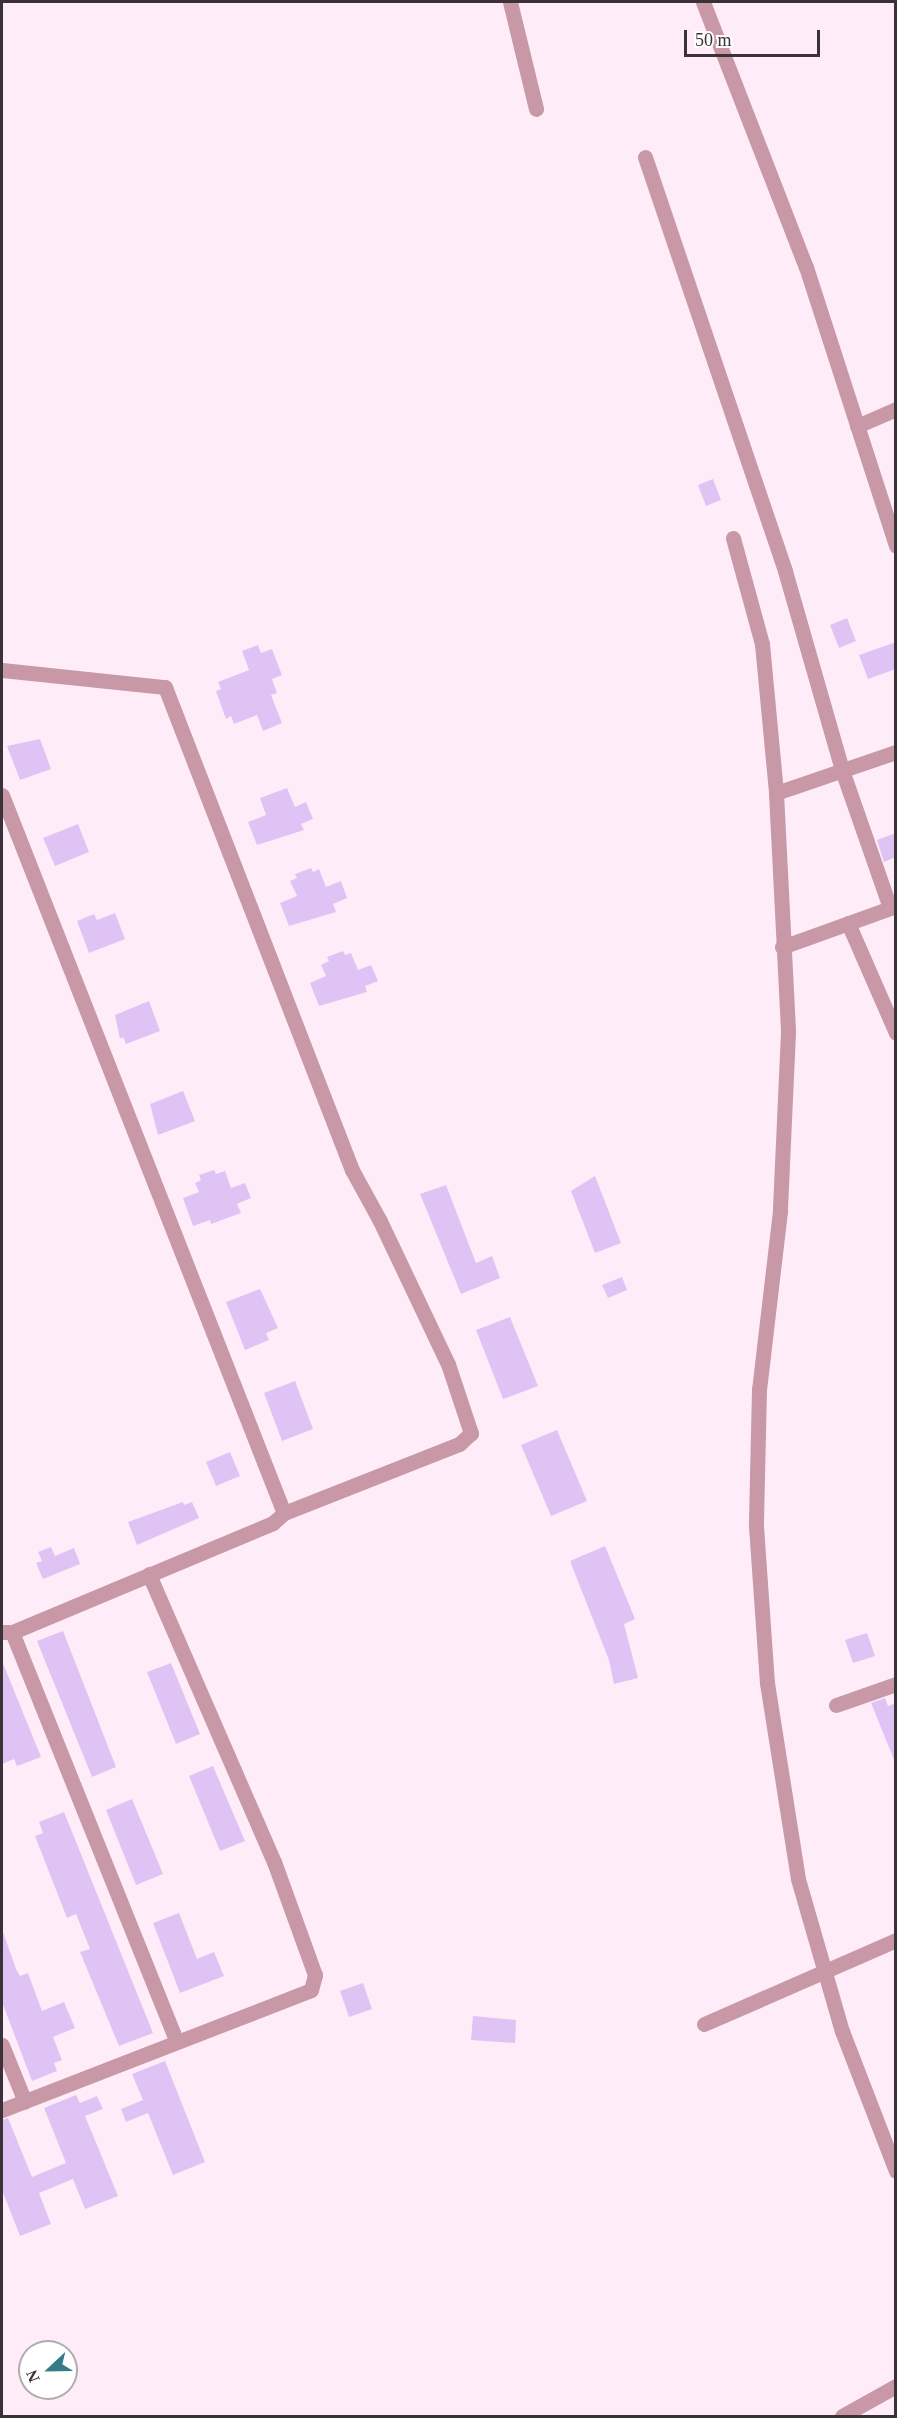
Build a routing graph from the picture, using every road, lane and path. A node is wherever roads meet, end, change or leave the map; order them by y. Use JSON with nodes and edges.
{"nodes":[{"id":1,"x":510,"y":2,"type":"edge"},
{"id":2,"x":703,"y":2,"type":"edge"},
{"id":3,"x":536,"y":109,"type":"dead end"},
{"id":4,"x":645,"y":157,"type":"dead end"},
{"id":5,"x":896,"y":409,"type":"edge"},
{"id":6,"x":857,"y":426,"type":"junction"},
{"id":7,"x":733,"y":538,"type":"dead end"},
{"id":8,"x":896,"y":546,"type":"edge"},
{"id":9,"x":2,"y":670,"type":"edge"},
{"id":10,"x":896,"y":752,"type":"edge"},
{"id":11,"x":842,"y":770,"type":"junction"},
{"id":12,"x":776,"y":794,"type":"junction"},
{"id":13,"x":2,"y":795,"type":"edge"},
{"id":14,"x":893,"y":907,"type":"edge"},
{"id":15,"x":848,"y":923,"type":"junction"},
{"id":16,"x":782,"y":947,"type":"junction"},
{"id":17,"x":896,"y":1033,"type":"edge"},
{"id":18,"x":284,"y":1513,"type":"junction"},
{"id":19,"x":149,"y":1574,"type":"junction"},
{"id":20,"x":7,"y":1632,"type":"edge"},
{"id":21,"x":896,"y":1684,"type":"edge"},
{"id":22,"x":836,"y":1705,"type":"dead end"},
{"id":23,"x":896,"y":1940,"type":"edge"},
{"id":24,"x":824,"y":1970,"type":"junction"},
{"id":25,"x":704,"y":2024,"type":"dead end"},
{"id":26,"x":176,"y":2039,"type":"junction"},
{"id":27,"x":2,"y":2045,"type":"edge"},
{"id":28,"x":25,"y":2102,"type":"junction"},
{"id":29,"x":2,"y":2110,"type":"edge"},
{"id":30,"x":896,"y":2171,"type":"edge"},
{"id":31,"x":896,"y":2386,"type":"edge"},
{"id":32,"x":842,"y":2416,"type":"edge"}],
"edges":[{"from":1,"to":3,"type":"street"},
{"from":2,"to":6,"type":"street"},
{"from":4,"to":11,"type":"street"},
{"from":5,"to":6,"type":"street"},
{"from":6,"to":8,"type":"street"},
{"from":7,"to":12,"type":"street"},
{"from":9,"to":18,"type":"street"},
{"from":10,"to":11,"type":"street"},
{"from":11,"to":12,"type":"street"},
{"from":11,"to":14,"type":"street"},
{"from":12,"to":16,"type":"street"},
{"from":13,"to":18,"type":"street"},
{"from":14,"to":15,"type":"street"},
{"from":15,"to":16,"type":"street"},
{"from":15,"to":17,"type":"street"},
{"from":16,"to":24,"type":"street"},
{"from":18,"to":19,"type":"street"},
{"from":19,"to":20,"type":"street"},
{"from":19,"to":26,"type":"street"},
{"from":20,"to":26,"type":"street"},
{"from":21,"to":22,"type":"street"},
{"from":23,"to":24,"type":"street"},
{"from":24,"to":25,"type":"street"},
{"from":24,"to":30,"type":"street"},
{"from":26,"to":28,"type":"street"},
{"from":27,"to":28,"type":"street"},
{"from":28,"to":29,"type":"street"},
{"from":31,"to":32,"type":"street"}]}
